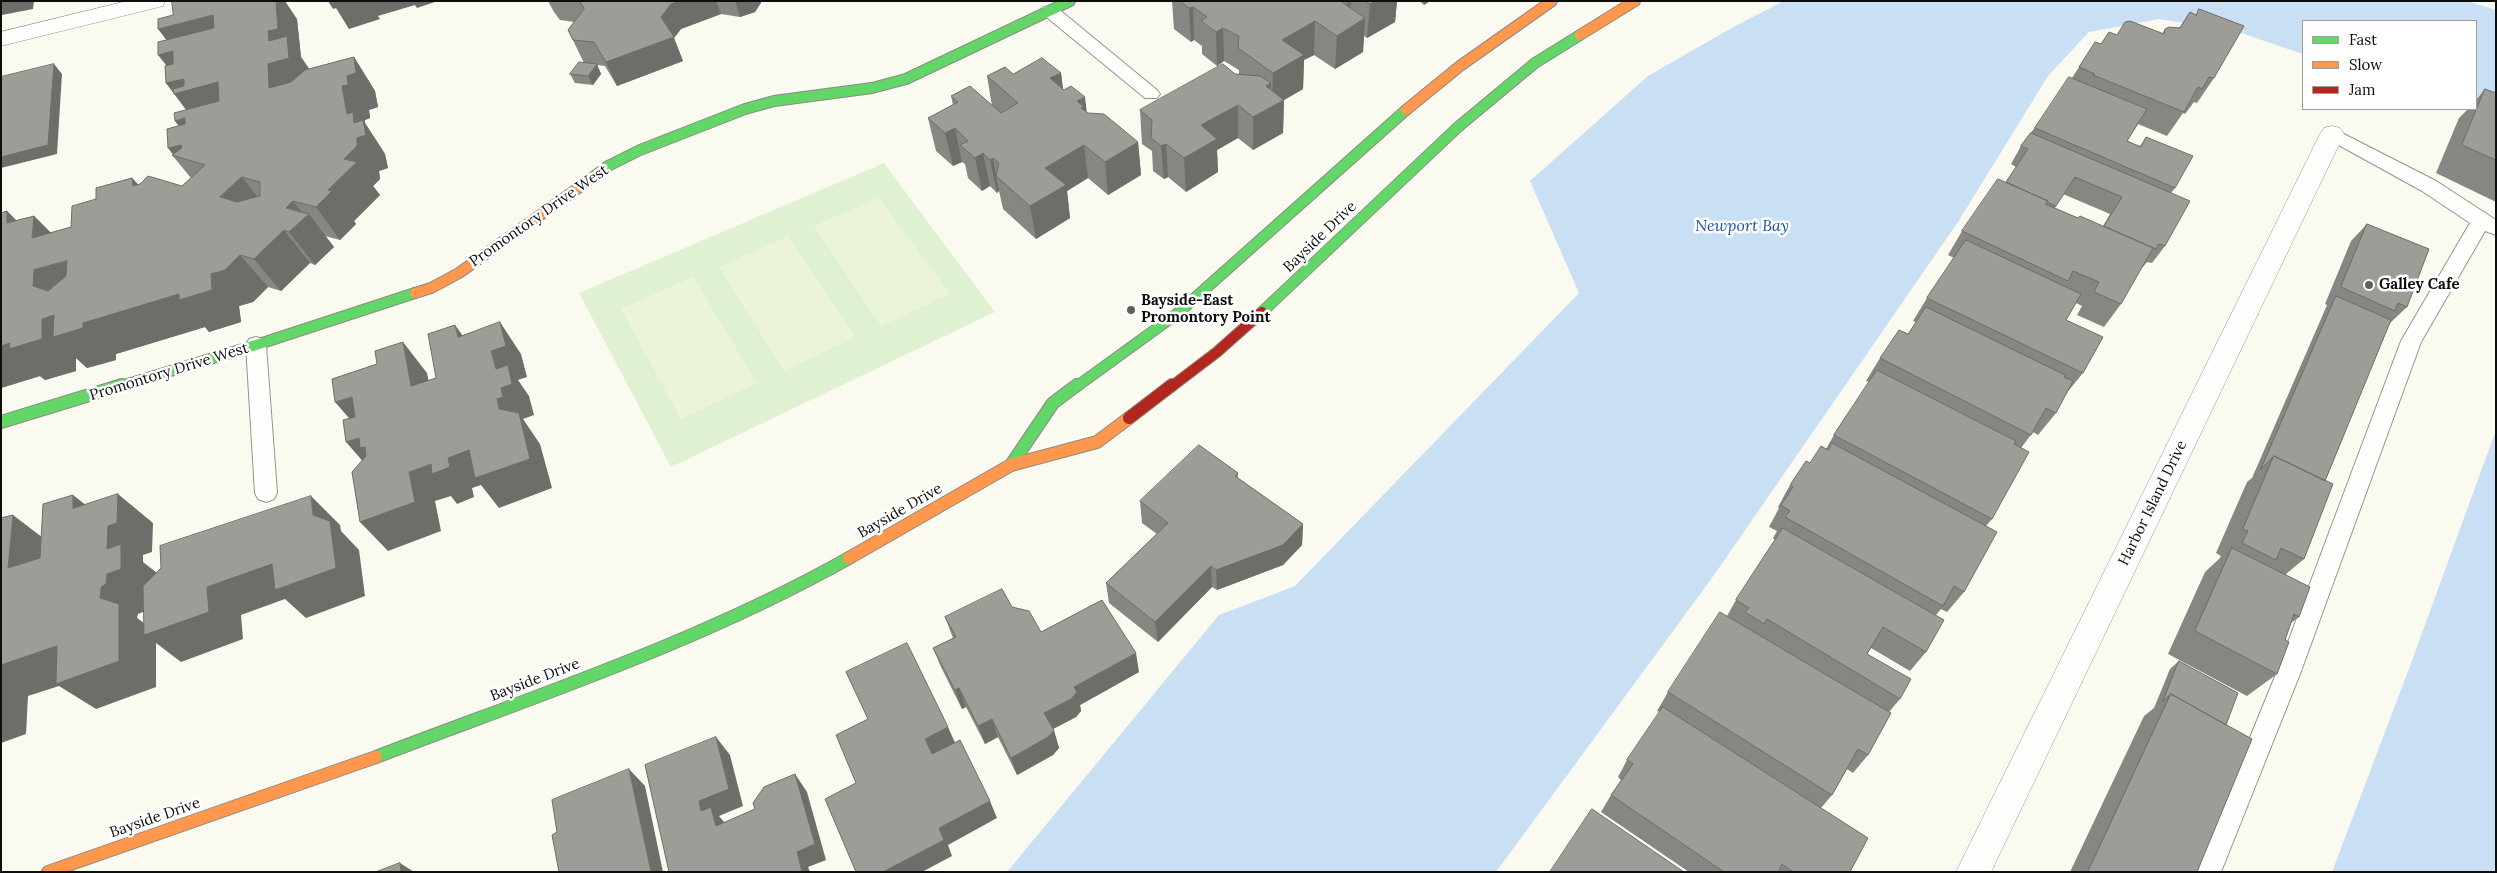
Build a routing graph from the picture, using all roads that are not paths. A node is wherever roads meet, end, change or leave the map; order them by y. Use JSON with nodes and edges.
{"nodes":[{"id":1,"x":155,"y":1,"type":"edge"},
{"id":2,"x":1070,"y":1,"type":"edge"},
{"id":3,"x":1552,"y":1,"type":"edge"},
{"id":4,"x":1635,"y":1,"type":"edge"},
{"id":5,"x":1050,"y":11,"type":"junction"},
{"id":6,"x":1,"y":39,"type":"edge"},
{"id":7,"x":1151,"y":94,"type":"dead end"},
{"id":8,"x":2332,"y":134,"type":"joint"},
{"id":9,"x":2488,"y":225,"type":"edge"},
{"id":10,"x":256,"y":345,"type":"junction"},
{"id":11,"x":1,"y":422,"type":"edge"},
{"id":12,"x":1011,"y":465,"type":"junction"},
{"id":13,"x":266,"y":493,"type":"dead end"},
{"id":14,"x":48,"y":872,"type":"edge"},
{"id":15,"x":1973,"y":872,"type":"edge"},
{"id":16,"x":2208,"y":872,"type":"edge"}],
"edges":[{"from":1,"to":6,"type":"street"},
{"from":2,"to":5,"type":"main road","name":"Promontory Drive West"},
{"from":3,"to":12,"type":"main road","name":"Bayside Drive"},
{"from":4,"to":12,"type":"main road","name":"Bayside Drive"},
{"from":5,"to":7,"type":"lane"},
{"from":5,"to":10,"type":"main road","name":"Promontory Drive West"},
{"from":8,"to":9,"type":"lane"},
{"from":8,"to":15,"type":"street","name":"Harbor Island Drive"},
{"from":9,"to":16,"type":"lane"},
{"from":10,"to":11,"type":"main road","name":"Promontory Drive West"},
{"from":10,"to":13,"type":"lane"},
{"from":12,"to":14,"type":"main road","name":"Bayside Drive"}]}
